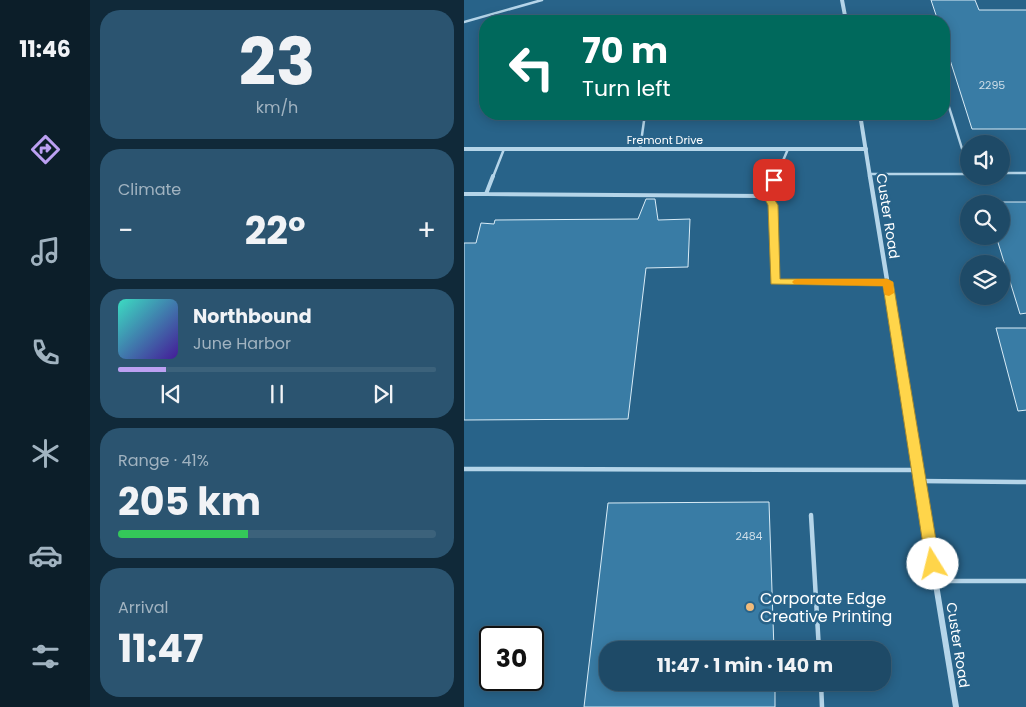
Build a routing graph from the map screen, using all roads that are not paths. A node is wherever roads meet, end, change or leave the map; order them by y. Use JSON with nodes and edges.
{"nodes":[{"id":1,"x":542,"y":0,"type":"edge"},
{"id":2,"x":842,"y":0,"type":"edge"},
{"id":3,"x":489,"y":15,"type":"edge"},
{"id":4,"x":845,"y":15,"type":"edge"},
{"id":5,"x":479,"y":18,"type":"edge"},
{"id":6,"x":464,"y":22,"type":"edge"},
{"id":7,"x":950,"y":111,"type":"edge"},
{"id":8,"x":644,"y":120,"type":"edge"},
{"id":9,"x":861,"y":120,"type":"edge"},
{"id":10,"x":960,"y":143,"type":"edge"},
{"id":11,"x":464,"y":149,"type":"edge"},
{"id":12,"x":504,"y":149,"type":"junction"},
{"id":13,"x":640,"y":149,"type":"junction"},
{"id":14,"x":788,"y":149,"type":"junction"},
{"id":15,"x":866,"y":149,"type":"junction"},
{"id":16,"x":960,"y":172,"type":"edge"},
{"id":17,"x":870,"y":174,"type":"junction"},
{"id":18,"x":1010,"y":174,"type":"edge"},
{"id":19,"x":1026,"y":174,"type":"edge"},
{"id":20,"x":464,"y":194,"type":"edge"},
{"id":21,"x":486,"y":194,"type":"junction"},
{"id":22,"x":768,"y":196,"type":"junction"},
{"id":23,"x":887,"y":282,"type":"junction"},
{"id":24,"x":464,"y":469,"type":"edge"},
{"id":25,"x":917,"y":470,"type":"junction"},
{"id":26,"x":919,"y":480,"type":"junction"},
{"id":27,"x":1026,"y":482,"type":"edge"},
{"id":28,"x":811,"y":515,"type":"dead end"},
{"id":29,"x":936,"y":581,"type":"junction"},
{"id":30,"x":1026,"y":581,"type":"edge"},
{"id":31,"x":818,"y":641,"type":"edge"},
{"id":32,"x":821,"y":691,"type":"edge"},
{"id":33,"x":822,"y":707,"type":"edge"},
{"id":34,"x":956,"y":707,"type":"edge"}],
"edges":[{"from":1,"to":3,"type":"lane"},
{"from":2,"to":4,"type":"street"},
{"from":5,"to":6,"type":"lane"},
{"from":7,"to":10,"type":"lane"},
{"from":8,"to":13,"type":"lane"},
{"from":9,"to":15,"type":"street","name":"Custer Road"},
{"from":11,"to":12,"type":"street","name":"Fremont Drive"},
{"from":12,"to":13,"type":"street","name":"Fremont Drive"},
{"from":12,"to":21,"type":"lane"},
{"from":13,"to":14,"type":"street","name":"Fremont Drive"},
{"from":14,"to":15,"type":"street","name":"Fremont Drive"},
{"from":14,"to":22,"type":"lane"},
{"from":15,"to":17,"type":"street","name":"Custer Road"},
{"from":16,"to":17,"type":"lane"},
{"from":17,"to":23,"type":"street","name":"Custer Road"},
{"from":18,"to":19,"type":"lane"},
{"from":20,"to":21,"type":"lane"},
{"from":21,"to":22,"type":"lane"},
{"from":22,"to":23,"type":"lane"},
{"from":23,"to":25,"type":"street","name":"Custer Road"},
{"from":24,"to":25,"type":"lane"},
{"from":25,"to":26,"type":"street","name":"Custer Road"},
{"from":26,"to":27,"type":"lane"},
{"from":26,"to":29,"type":"street","name":"Custer Road"},
{"from":28,"to":31,"type":"lane"},
{"from":29,"to":30,"type":"lane"},
{"from":29,"to":34,"type":"street","name":"Custer Road"},
{"from":32,"to":33,"type":"lane"}]}
